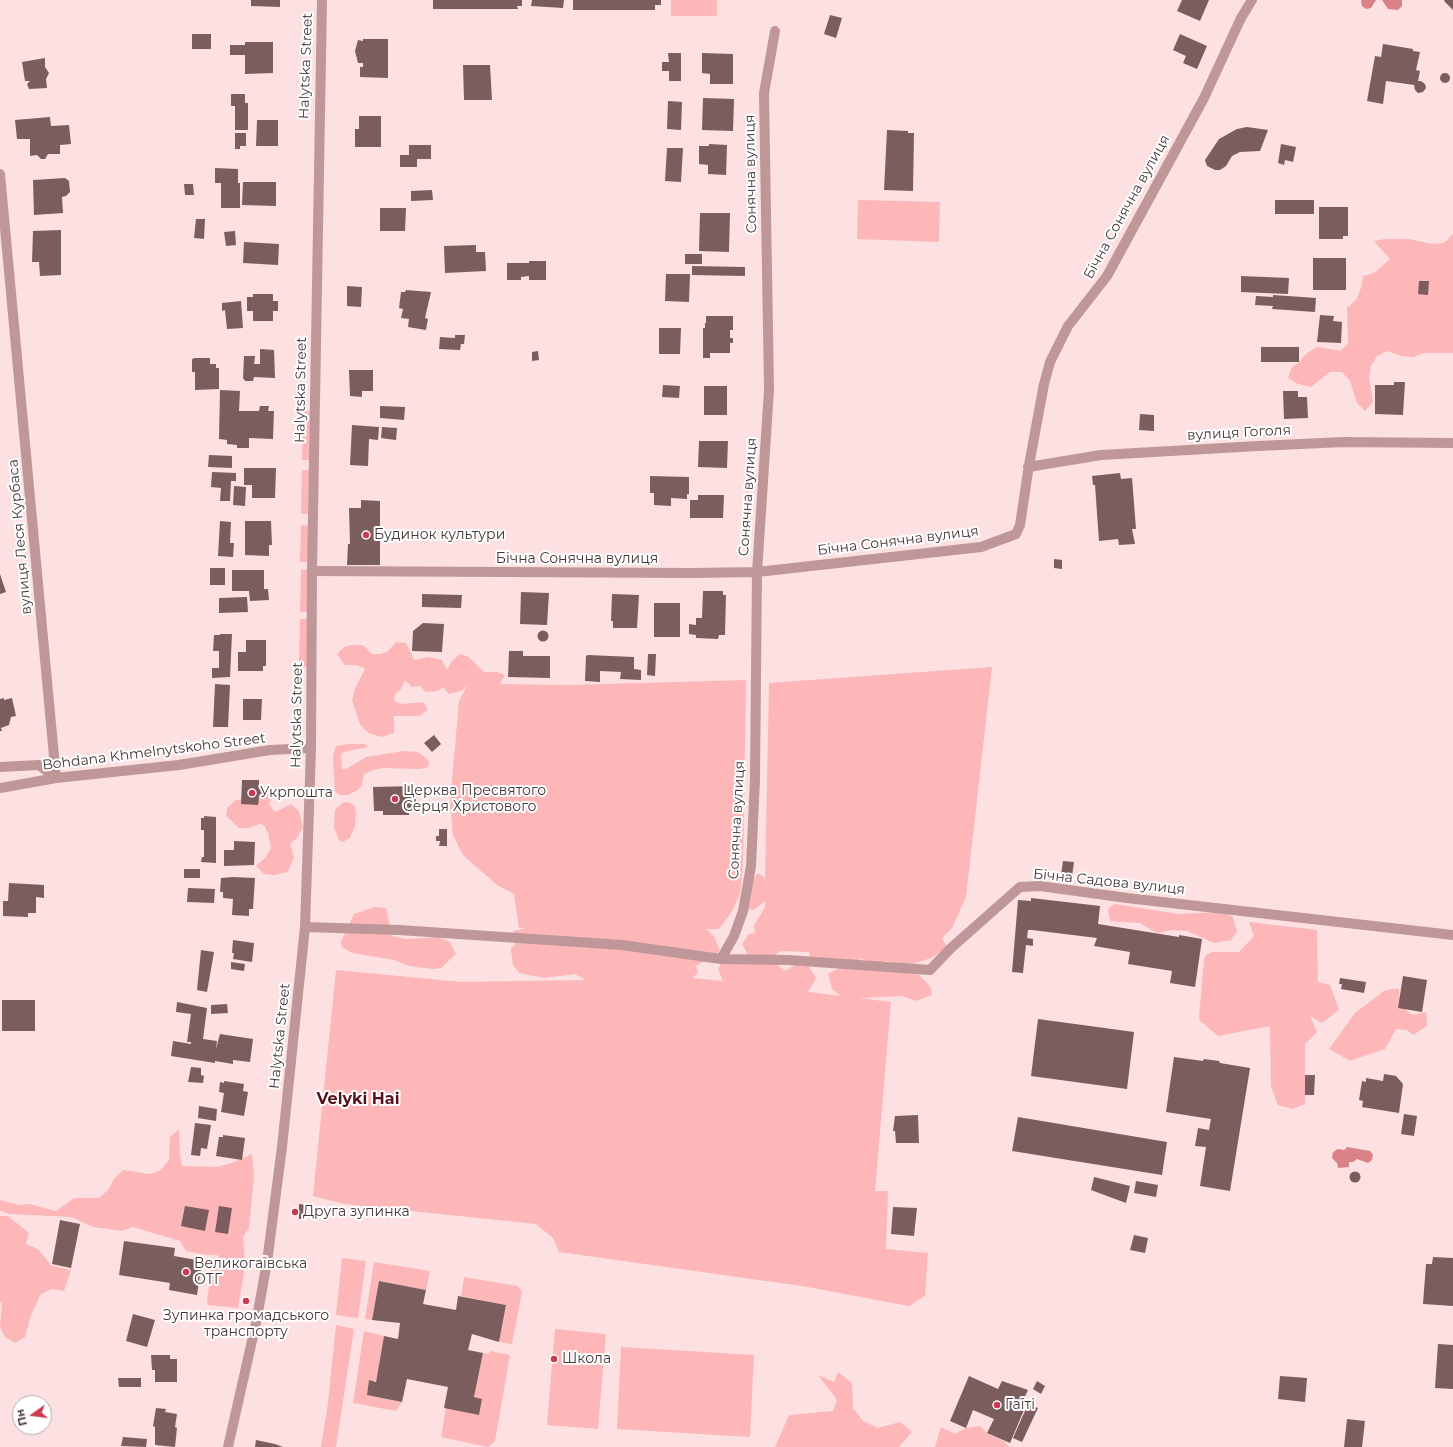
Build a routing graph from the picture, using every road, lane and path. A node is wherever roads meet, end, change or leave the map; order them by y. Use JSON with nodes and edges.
{"nodes":[{"id":1,"x":322,"y":0,"type":"edge"},
{"id":2,"x":1252,"y":0,"type":"edge"},
{"id":3,"x":775,"y":32,"type":"dead end"},
{"id":4,"x":0,"y":174,"type":"edge"},
{"id":5,"x":1453,"y":443,"type":"edge"},
{"id":6,"x":1028,"y":467,"type":"junction"},
{"id":7,"x":312,"y":571,"type":"junction"},
{"id":8,"x":757,"y":572,"type":"junction"},
{"id":9,"x":311,"y":748,"type":"junction"},
{"id":10,"x":0,"y":767,"type":"edge"},
{"id":11,"x":56,"y":778,"type":"junction"},
{"id":12,"x":0,"y":788,"type":"edge"},
{"id":13,"x":305,"y":927,"type":"junction"},
{"id":14,"x":1453,"y":935,"type":"edge"},
{"id":15,"x":721,"y":959,"type":"junction"},
{"id":16,"x":228,"y":1447,"type":"edge"}],
"edges":[{"from":1,"to":7,"type":"street","name":"Halytska Street"},
{"from":2,"to":6,"type":"street","name":"Бічна Сонячна вулиця"},
{"from":3,"to":8,"type":"street","name":"Сонячна вулиця"},
{"from":4,"to":11,"type":"street","name":"вулиця Леся Курбаса"},
{"from":5,"to":6,"type":"street","name":"вулиця Гоголя"},
{"from":6,"to":8,"type":"street","name":"Бічна Сонячна вулиця"},
{"from":7,"to":8,"type":"street","name":"Бічна Сонячна вулиця"},
{"from":7,"to":9,"type":"street","name":"Halytska Street"},
{"from":8,"to":15,"type":"street","name":"Сонячна вулиця"},
{"from":9,"to":11,"type":"street","name":"Bohdana Khmelnytskoho Street"},
{"from":9,"to":13,"type":"street","name":"Halytska Street"},
{"from":10,"to":11,"type":"street"},
{"from":11,"to":12,"type":"street","name":"Bohdana Khmelnytskoho Street"},
{"from":13,"to":15,"type":"street","name":"Бічна Садова вулиця"},
{"from":13,"to":16,"type":"street","name":"Halytska Street"},
{"from":14,"to":15,"type":"street","name":"Бічна Садова вулиця"}]}
